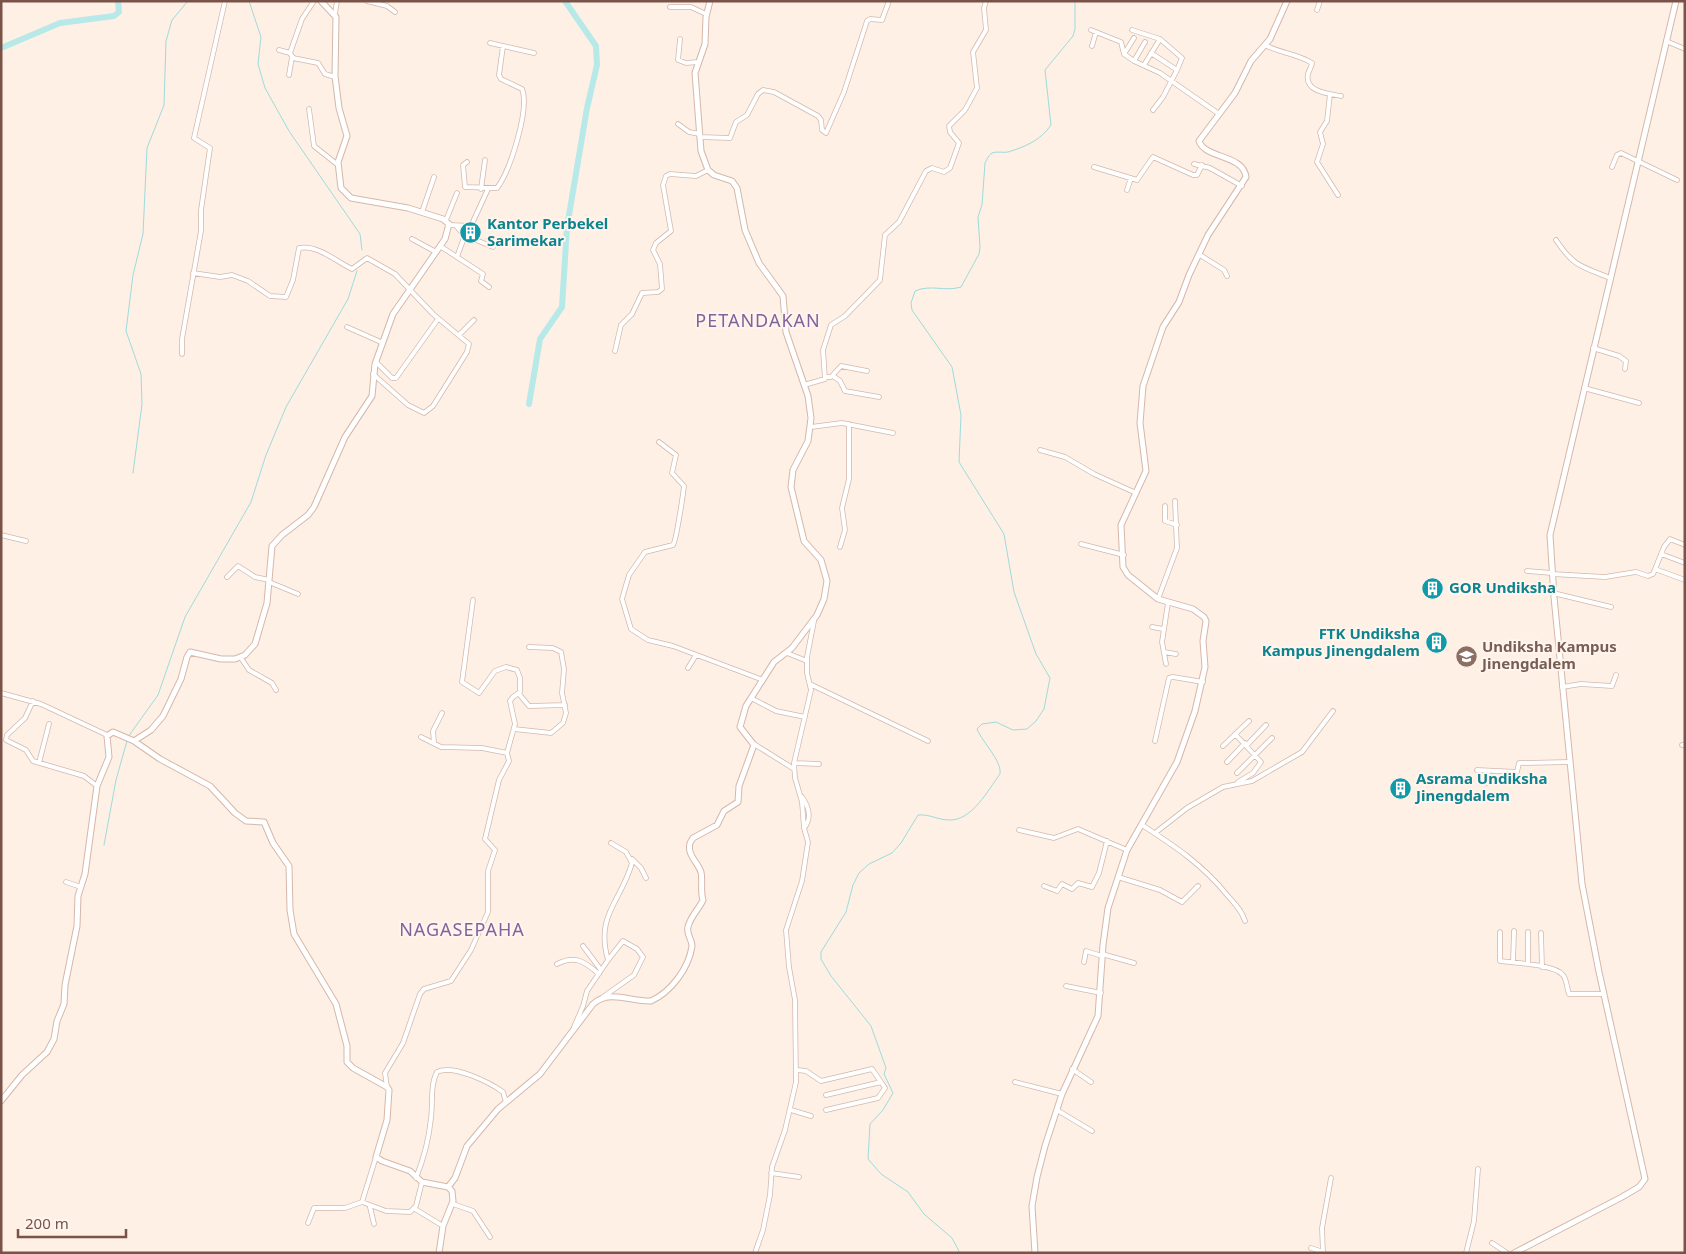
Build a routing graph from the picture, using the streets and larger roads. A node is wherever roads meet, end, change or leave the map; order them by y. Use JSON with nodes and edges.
{"nodes":[{"id":1,"x":225,"y":1,"type":"edge"},
{"id":2,"x":314,"y":1,"type":"edge"},
{"id":3,"x":321,"y":1,"type":"edge"},
{"id":4,"x":337,"y":1,"type":"edge"},
{"id":5,"x":367,"y":1,"type":"edge"},
{"id":6,"x":710,"y":1,"type":"edge"},
{"id":7,"x":889,"y":1,"type":"edge"},
{"id":8,"x":986,"y":1,"type":"edge"},
{"id":9,"x":1287,"y":1,"type":"edge"},
{"id":10,"x":1320,"y":1,"type":"edge"},
{"id":11,"x":1676,"y":1,"type":"edge"},
{"id":12,"x":670,"y":6,"type":"dead end"},
{"id":13,"x":1317,"y":10,"type":"dead end"},
{"id":14,"x":395,"y":12,"type":"dead end"},
{"id":15,"x":335,"y":14,"type":"junction"},
{"id":16,"x":706,"y":14,"type":"junction"},
{"id":17,"x":1091,"y":30,"type":"dead end"},
{"id":18,"x":1132,"y":30,"type":"dead end"},
{"id":19,"x":1096,"y":32,"type":"junction"},
{"id":20,"x":1134,"y":38,"type":"dead end"},
{"id":21,"x":680,"y":39,"type":"dead end"},
{"id":22,"x":1160,"y":39,"type":"junction"},
{"id":23,"x":1666,"y":41,"type":"junction"},
{"id":24,"x":1145,"y":42,"type":"dead end"},
{"id":25,"x":490,"y":43,"type":"dead end"},
{"id":26,"x":1265,"y":44,"type":"junction"},
{"id":27,"x":503,"y":46,"type":"junction"},
{"id":28,"x":1092,"y":46,"type":"dead end"},
{"id":29,"x":1685,"y":49,"type":"edge"},
{"id":30,"x":279,"y":50,"type":"dead end"},
{"id":31,"x":534,"y":53,"type":"dead end"},
{"id":32,"x":1151,"y":53,"type":"junction"},
{"id":33,"x":1124,"y":54,"type":"junction"},
{"id":34,"x":291,"y":55,"type":"junction"},
{"id":35,"x":1134,"y":61,"type":"junction"},
{"id":36,"x":698,"y":62,"type":"junction"},
{"id":37,"x":1144,"y":65,"type":"junction"},
{"id":38,"x":1177,"y":70,"type":"junction"},
{"id":39,"x":289,"y":75,"type":"dead end"},
{"id":40,"x":335,"y":77,"type":"junction"},
{"id":41,"x":1171,"y":81,"type":"junction"},
{"id":42,"x":1330,"y":94,"type":"junction"},
{"id":43,"x":1341,"y":96,"type":"dead end"},
{"id":44,"x":309,"y":108,"type":"dead end"},
{"id":45,"x":1152,"y":110,"type":"dead end"},
{"id":46,"x":1219,"y":114,"type":"junction"},
{"id":47,"x":678,"y":124,"type":"dead end"},
{"id":48,"x":700,"y":136,"type":"junction"},
{"id":49,"x":485,"y":160,"type":"dead end"},
{"id":50,"x":1638,"y":160,"type":"junction"},
{"id":51,"x":467,"y":162,"type":"dead end"},
{"id":52,"x":1194,"y":164,"type":"dead end"},
{"id":53,"x":338,"y":166,"type":"junction"},
{"id":54,"x":1202,"y":166,"type":"junction"},
{"id":55,"x":1094,"y":167,"type":"dead end"},
{"id":56,"x":1612,"y":167,"type":"dead end"},
{"id":57,"x":708,"y":170,"type":"junction"},
{"id":58,"x":434,"y":177,"type":"dead end"},
{"id":59,"x":1131,"y":178,"type":"junction"},
{"id":60,"x":1676,"y":180,"type":"dead end"},
{"id":61,"x":1242,"y":186,"type":"junction"},
{"id":62,"x":481,"y":189,"type":"junction"},
{"id":63,"x":488,"y":189,"type":"junction"},
{"id":64,"x":1127,"y":190,"type":"dead end"},
{"id":65,"x":457,"y":194,"type":"dead end"},
{"id":66,"x":1338,"y":195,"type":"dead end"},
{"id":67,"x":422,"y":212,"type":"junction"},
{"id":68,"x":448,"y":223,"type":"junction"},
{"id":69,"x":457,"y":227,"type":"junction"},
{"id":70,"x":465,"y":235,"type":"junction"},
{"id":71,"x":412,"y":239,"type":"dead end"},
{"id":72,"x":1556,"y":240,"type":"dead end"},
{"id":73,"x":440,"y":246,"type":"junction"},
{"id":74,"x":494,"y":247,"type":"dead end"},
{"id":75,"x":436,"y":252,"type":"junction"},
{"id":76,"x":1200,"y":255,"type":"junction"},
{"id":77,"x":457,"y":257,"type":"junction"},
{"id":78,"x":193,"y":273,"type":"junction"},
{"id":79,"x":1227,"y":276,"type":"dead end"},
{"id":80,"x":1610,"y":278,"type":"junction"},
{"id":81,"x":489,"y":287,"type":"dead end"},
{"id":82,"x":410,"y":289,"type":"junction"},
{"id":83,"x":438,"y":318,"type":"junction"},
{"id":84,"x":474,"y":320,"type":"dead end"},
{"id":85,"x":347,"y":327,"type":"dead end"},
{"id":86,"x":458,"y":335,"type":"junction"},
{"id":87,"x":383,"y":343,"type":"junction"},
{"id":88,"x":1593,"y":348,"type":"junction"},
{"id":89,"x":615,"y":350,"type":"dead end"},
{"id":90,"x":182,"y":354,"type":"dead end"},
{"id":91,"x":376,"y":362,"type":"junction"},
{"id":92,"x":1625,"y":369,"type":"dead end"},
{"id":93,"x":867,"y":371,"type":"dead end"},
{"id":94,"x":373,"y":374,"type":"junction"},
{"id":95,"x":833,"y":376,"type":"junction"},
{"id":96,"x":825,"y":378,"type":"junction"},
{"id":97,"x":804,"y":385,"type":"junction"},
{"id":98,"x":1584,"y":388,"type":"junction"},
{"id":99,"x":879,"y":397,"type":"dead end"},
{"id":100,"x":1639,"y":403,"type":"dead end"},
{"id":101,"x":849,"y":424,"type":"junction"},
{"id":102,"x":811,"y":428,"type":"junction"},
{"id":103,"x":893,"y":434,"type":"dead end"},
{"id":104,"x":659,"y":442,"type":"dead end"},
{"id":105,"x":1040,"y":450,"type":"dead end"},
{"id":106,"x":1136,"y":493,"type":"junction"},
{"id":107,"x":1175,"y":501,"type":"dead end"},
{"id":108,"x":1165,"y":506,"type":"dead end"},
{"id":109,"x":1177,"y":525,"type":"junction"},
{"id":110,"x":1,"y":535,"type":"edge"},
{"id":111,"x":26,"y":541,"type":"dead end"},
{"id":112,"x":1081,"y":544,"type":"dead end"},
{"id":113,"x":1685,"y":545,"type":"edge"},
{"id":114,"x":840,"y":547,"type":"dead end"},
{"id":115,"x":1661,"y":554,"type":"junction"},
{"id":116,"x":1124,"y":555,"type":"junction"},
{"id":117,"x":1685,"y":563,"type":"edge"},
{"id":118,"x":1655,"y":569,"type":"junction"},
{"id":119,"x":1527,"y":571,"type":"dead end"},
{"id":120,"x":1552,"y":573,"type":"junction"},
{"id":121,"x":227,"y":577,"type":"dead end"},
{"id":122,"x":1685,"y":580,"type":"edge"},
{"id":123,"x":269,"y":581,"type":"junction"},
{"id":124,"x":1553,"y":593,"type":"junction"},
{"id":125,"x":298,"y":594,"type":"dead end"},
{"id":126,"x":473,"y":600,"type":"dead end"},
{"id":127,"x":1158,"y":600,"type":"junction"},
{"id":128,"x":1168,"y":603,"type":"junction"},
{"id":129,"x":1611,"y":607,"type":"dead end"},
{"id":130,"x":814,"y":620,"type":"junction"},
{"id":131,"x":1152,"y":627,"type":"dead end"},
{"id":132,"x":1163,"y":629,"type":"junction"},
{"id":133,"x":529,"y":647,"type":"dead end"},
{"id":134,"x":1164,"y":652,"type":"junction"},
{"id":135,"x":787,"y":653,"type":"junction"},
{"id":136,"x":1176,"y":654,"type":"dead end"},
{"id":137,"x":696,"y":655,"type":"junction"},
{"id":138,"x":241,"y":658,"type":"junction"},
{"id":139,"x":807,"y":661,"type":"junction"},
{"id":140,"x":1166,"y":664,"type":"dead end"},
{"id":141,"x":688,"y":668,"type":"dead end"},
{"id":142,"x":1616,"y":675,"type":"dead end"},
{"id":143,"x":763,"y":680,"type":"junction"},
{"id":144,"x":1203,"y":682,"type":"junction"},
{"id":145,"x":812,"y":685,"type":"junction"},
{"id":146,"x":1562,"y":687,"type":"junction"},
{"id":147,"x":276,"y":690,"type":"dead end"},
{"id":148,"x":1,"y":693,"type":"edge"},
{"id":149,"x":519,"y":694,"type":"junction"},
{"id":150,"x":750,"y":698,"type":"junction"},
{"id":151,"x":33,"y":701,"type":"junction"},
{"id":152,"x":565,"y":705,"type":"junction"},
{"id":153,"x":1333,"y":711,"type":"dead end"},
{"id":154,"x":442,"y":713,"type":"dead end"},
{"id":155,"x":805,"y":717,"type":"junction"},
{"id":156,"x":1249,"y":721,"type":"dead end"},
{"id":157,"x":49,"y":724,"type":"dead end"},
{"id":158,"x":1266,"y":724,"type":"dead end"},
{"id":159,"x":514,"y":729,"type":"junction"},
{"id":160,"x":107,"y":734,"type":"junction"},
{"id":161,"x":1236,"y":734,"type":"junction"},
{"id":162,"x":421,"y":738,"type":"dead end"},
{"id":163,"x":1272,"y":738,"type":"dead end"},
{"id":164,"x":130,"y":739,"type":"junction"},
{"id":165,"x":928,"y":741,"type":"dead end"},
{"id":166,"x":1155,"y":741,"type":"dead end"},
{"id":167,"x":434,"y":743,"type":"junction"},
{"id":168,"x":754,"y":744,"type":"junction"},
{"id":169,"x":1246,"y":744,"type":"junction"},
{"id":170,"x":1223,"y":746,"type":"dead end"},
{"id":171,"x":507,"y":754,"type":"junction"},
{"id":172,"x":1255,"y":754,"type":"junction"},
{"id":173,"x":1227,"y":762,"type":"dead end"},
{"id":174,"x":1570,"y":762,"type":"junction"},
{"id":175,"x":39,"y":763,"type":"junction"},
{"id":176,"x":794,"y":763,"type":"junction"},
{"id":177,"x":819,"y":764,"type":"dead end"},
{"id":178,"x":794,"y":769,"type":"junction"},
{"id":179,"x":1477,"y":770,"type":"dead end"},
{"id":180,"x":1488,"y":771,"type":"junction"},
{"id":181,"x":1237,"y":773,"type":"dead end"},
{"id":182,"x":1487,"y":783,"type":"dead end"},
{"id":183,"x":1236,"y":784,"type":"junction"},
{"id":184,"x":97,"y":786,"type":"junction"},
{"id":185,"x":1142,"y":824,"type":"junction"},
{"id":186,"x":1019,"y":830,"type":"dead end"},
{"id":187,"x":1155,"y":833,"type":"junction"},
{"id":188,"x":1107,"y":841,"type":"junction"},
{"id":189,"x":611,"y":843,"type":"dead end"},
{"id":190,"x":1127,"y":850,"type":"junction"},
{"id":191,"x":632,"y":859,"type":"junction"},
{"id":192,"x":1118,"y":877,"type":"junction"},
{"id":193,"x":646,"y":878,"type":"dead end"},
{"id":194,"x":66,"y":882,"type":"dead end"},
{"id":195,"x":1044,"y":886,"type":"dead end"},
{"id":196,"x":1198,"y":886,"type":"dead end"},
{"id":197,"x":81,"y":887,"type":"junction"},
{"id":198,"x":1245,"y":921,"type":"dead end"},
{"id":199,"x":1514,"y":931,"type":"dead end"},
{"id":200,"x":1500,"y":932,"type":"dead end"},
{"id":201,"x":1528,"y":932,"type":"dead end"},
{"id":202,"x":1541,"y":933,"type":"dead end"},
{"id":203,"x":1111,"y":935,"type":"dead end"},
{"id":204,"x":1104,"y":936,"type":"junction"},
{"id":205,"x":583,"y":946,"type":"dead end"},
{"id":206,"x":1102,"y":955,"type":"junction"},
{"id":207,"x":608,"y":960,"type":"junction"},
{"id":208,"x":1084,"y":962,"type":"dead end"},
{"id":209,"x":1513,"y":962,"type":"junction"},
{"id":210,"x":1134,"y":963,"type":"dead end"},
{"id":211,"x":557,"y":964,"type":"dead end"},
{"id":212,"x":1528,"y":964,"type":"junction"},
{"id":213,"x":1542,"y":967,"type":"junction"},
{"id":214,"x":600,"y":972,"type":"junction"},
{"id":215,"x":1066,"y":986,"type":"dead end"},
{"id":216,"x":1100,"y":993,"type":"junction"},
{"id":217,"x":1604,"y":994,"type":"junction"},
{"id":218,"x":603,"y":997,"type":"junction"},
{"id":219,"x":572,"y":1031,"type":"junction"},
{"id":220,"x":796,"y":1070,"type":"junction"},
{"id":221,"x":1072,"y":1070,"type":"junction"},
{"id":222,"x":881,"y":1082,"type":"junction"},
{"id":223,"x":1015,"y":1082,"type":"dead end"},
{"id":224,"x":1091,"y":1082,"type":"dead end"},
{"id":225,"x":387,"y":1086,"type":"junction"},
{"id":226,"x":1062,"y":1094,"type":"junction"},
{"id":227,"x":826,"y":1095,"type":"dead end"},
{"id":228,"x":1,"y":1101,"type":"edge"},
{"id":229,"x":506,"y":1102,"type":"junction"},
{"id":230,"x":791,"y":1110,"type":"junction"},
{"id":231,"x":826,"y":1110,"type":"dead end"},
{"id":232,"x":1057,"y":1110,"type":"junction"},
{"id":233,"x":811,"y":1116,"type":"dead end"},
{"id":234,"x":1092,"y":1131,"type":"dead end"},
{"id":235,"x":376,"y":1157,"type":"junction"},
{"id":236,"x":1478,"y":1169,"type":"dead end"},
{"id":237,"x":771,"y":1173,"type":"junction"},
{"id":238,"x":798,"y":1177,"type":"dead end"},
{"id":239,"x":416,"y":1178,"type":"junction"},
{"id":240,"x":1331,"y":1178,"type":"dead end"},
{"id":241,"x":422,"y":1182,"type":"junction"},
{"id":242,"x":448,"y":1187,"type":"junction"},
{"id":243,"x":362,"y":1202,"type":"junction"},
{"id":244,"x":453,"y":1204,"type":"junction"},
{"id":245,"x":370,"y":1207,"type":"junction"},
{"id":246,"x":415,"y":1209,"type":"junction"},
{"id":247,"x":308,"y":1223,"type":"dead end"},
{"id":248,"x":374,"y":1224,"type":"dead end"},
{"id":249,"x":443,"y":1226,"type":"junction"},
{"id":250,"x":490,"y":1237,"type":"dead end"},
{"id":251,"x":1492,"y":1243,"type":"dead end"},
{"id":252,"x":1311,"y":1248,"type":"dead end"},
{"id":253,"x":1323,"y":1252,"type":"edge"},
{"id":254,"x":439,"y":1253,"type":"edge"},
{"id":255,"x":755,"y":1253,"type":"edge"},
{"id":256,"x":1034,"y":1253,"type":"edge"},
{"id":257,"x":1466,"y":1253,"type":"edge"},
{"id":258,"x":1507,"y":1253,"type":"edge"},
{"id":259,"x":1514,"y":1253,"type":"edge"}],
"edges":[{"from":1,"to":78,"type":"street"},
{"from":2,"to":34,"type":"street"},
{"from":3,"to":15,"type":"street"},
{"from":4,"to":15,"type":"street"},
{"from":5,"to":14,"type":"street"},
{"from":6,"to":16,"type":"street"},
{"from":7,"to":48,"type":"street"},
{"from":8,"to":96,"type":"street"},
{"from":9,"to":26,"type":"street"},
{"from":10,"to":13,"type":"street"},
{"from":11,"to":23,"type":"street"},
{"from":12,"to":16,"type":"street"},
{"from":15,"to":40,"type":"street"},
{"from":16,"to":36,"type":"street"},
{"from":17,"to":19,"type":"street"},
{"from":18,"to":22,"type":"street"},
{"from":19,"to":28,"type":"street"},
{"from":19,"to":33,"type":"street"},
{"from":20,"to":33,"type":"street"},
{"from":21,"to":36,"type":"street"},
{"from":22,"to":32,"type":"street"},
{"from":22,"to":38,"type":"street"},
{"from":23,"to":29,"type":"street"},
{"from":23,"to":50,"type":"street"},
{"from":24,"to":35,"type":"street"},
{"from":25,"to":27,"type":"street"},
{"from":26,"to":42,"type":"street"},
{"from":26,"to":46,"type":"street"},
{"from":27,"to":31,"type":"street"},
{"from":27,"to":63,"type":"street"},
{"from":30,"to":34,"type":"street"},
{"from":32,"to":37,"type":"street"},
{"from":32,"to":38,"type":"street"},
{"from":33,"to":35,"type":"street"},
{"from":34,"to":39,"type":"street"},
{"from":34,"to":40,"type":"street"},
{"from":35,"to":37,"type":"street"},
{"from":36,"to":48,"type":"street"},
{"from":37,"to":41,"type":"street"},
{"from":38,"to":41,"type":"street"},
{"from":40,"to":53,"type":"street"},
{"from":41,"to":45,"type":"street"},
{"from":41,"to":46,"type":"street"},
{"from":42,"to":43,"type":"street"},
{"from":42,"to":66,"type":"street"},
{"from":44,"to":53,"type":"street"},
{"from":46,"to":61,"type":"street"},
{"from":47,"to":48,"type":"street"},
{"from":48,"to":57,"type":"street"},
{"from":49,"to":62,"type":"street"},
{"from":50,"to":56,"type":"street"},
{"from":50,"to":60,"type":"street"},
{"from":50,"to":80,"type":"street"},
{"from":51,"to":62,"type":"street"},
{"from":52,"to":54,"type":"street"},
{"from":53,"to":67,"type":"street"},
{"from":54,"to":59,"type":"street"},
{"from":54,"to":61,"type":"street"},
{"from":55,"to":59,"type":"street"},
{"from":57,"to":89,"type":"street"},
{"from":57,"to":97,"type":"street"},
{"from":58,"to":67,"type":"street"},
{"from":59,"to":64,"type":"street"},
{"from":61,"to":76,"type":"street"},
{"from":62,"to":63,"type":"street"},
{"from":63,"to":69,"type":"street"},
{"from":65,"to":68,"type":"street"},
{"from":67,"to":68,"type":"street"},
{"from":68,"to":69,"type":"street"},
{"from":68,"to":73,"type":"street"},
{"from":69,"to":70,"type":"street"},
{"from":70,"to":74,"type":"street"},
{"from":70,"to":77,"type":"street"},
{"from":71,"to":75,"type":"street"},
{"from":72,"to":80,"type":"street"},
{"from":73,"to":75,"type":"street"},
{"from":73,"to":77,"type":"street"},
{"from":75,"to":82,"type":"street"},
{"from":76,"to":79,"type":"street"},
{"from":76,"to":106,"type":"street"},
{"from":77,"to":81,"type":"street"},
{"from":78,"to":82,"type":"street"},
{"from":78,"to":90,"type":"street"},
{"from":80,"to":88,"type":"street"},
{"from":82,"to":83,"type":"street"},
{"from":82,"to":87,"type":"street"},
{"from":83,"to":86,"type":"street"},
{"from":83,"to":91,"type":"street"},
{"from":84,"to":86,"type":"street"},
{"from":85,"to":87,"type":"street"},
{"from":86,"to":94,"type":"street"},
{"from":87,"to":91,"type":"street"},
{"from":88,"to":92,"type":"street"},
{"from":88,"to":98,"type":"street"},
{"from":91,"to":94,"type":"street"},
{"from":93,"to":95,"type":"street"},
{"from":94,"to":123,"type":"street"},
{"from":95,"to":96,"type":"street"},
{"from":95,"to":99,"type":"street"},
{"from":96,"to":97,"type":"street"},
{"from":97,"to":102,"type":"street"},
{"from":98,"to":100,"type":"street"},
{"from":98,"to":120,"type":"street"},
{"from":101,"to":102,"type":"street"},
{"from":101,"to":103,"type":"street"},
{"from":101,"to":114,"type":"street"},
{"from":102,"to":130,"type":"street"},
{"from":104,"to":137,"type":"street"},
{"from":105,"to":106,"type":"street"},
{"from":106,"to":116,"type":"street"},
{"from":107,"to":109,"type":"street"},
{"from":108,"to":109,"type":"street"},
{"from":109,"to":127,"type":"street"},
{"from":110,"to":111,"type":"street"},
{"from":112,"to":116,"type":"street"},
{"from":113,"to":115,"type":"street"},
{"from":115,"to":117,"type":"street"},
{"from":115,"to":118,"type":"street"},
{"from":116,"to":127,"type":"street"},
{"from":118,"to":120,"type":"street"},
{"from":118,"to":122,"type":"street"},
{"from":119,"to":120,"type":"street"},
{"from":120,"to":124,"type":"street"},
{"from":121,"to":123,"type":"street"},
{"from":123,"to":125,"type":"street"},
{"from":123,"to":138,"type":"street"},
{"from":124,"to":129,"type":"street"},
{"from":124,"to":146,"type":"street"},
{"from":126,"to":149,"type":"street"},
{"from":127,"to":128,"type":"street"},
{"from":128,"to":132,"type":"street"},
{"from":128,"to":144,"type":"street"},
{"from":130,"to":135,"type":"street"},
{"from":130,"to":139,"type":"street"},
{"from":131,"to":132,"type":"street"},
{"from":132,"to":134,"type":"street"},
{"from":133,"to":152,"type":"street"},
{"from":134,"to":136,"type":"street"},
{"from":134,"to":140,"type":"street"},
{"from":135,"to":139,"type":"street"},
{"from":135,"to":143,"type":"street"},
{"from":137,"to":141,"type":"street"},
{"from":137,"to":143,"type":"street"},
{"from":138,"to":147,"type":"street"},
{"from":138,"to":164,"type":"street"},
{"from":139,"to":145,"type":"street"},
{"from":142,"to":146,"type":"street"},
{"from":143,"to":150,"type":"street"},
{"from":144,"to":166,"type":"street"},
{"from":144,"to":185,"type":"street"},
{"from":145,"to":155,"type":"street"},
{"from":145,"to":165,"type":"street"},
{"from":146,"to":174,"type":"street"},
{"from":148,"to":151,"type":"street"},
{"from":149,"to":152,"type":"street"},
{"from":149,"to":159,"type":"street"},
{"from":150,"to":155,"type":"street"},
{"from":150,"to":168,"type":"street"},
{"from":151,"to":160,"type":"street"},
{"from":151,"to":175,"type":"street"},
{"from":152,"to":159,"type":"street"},
{"from":153,"to":183,"type":"street"},
{"from":154,"to":167,"type":"street"},
{"from":155,"to":176,"type":"street"},
{"from":156,"to":161,"type":"street"},
{"from":157,"to":175,"type":"street"},
{"from":158,"to":169,"type":"street"},
{"from":159,"to":171,"type":"street"},
{"from":160,"to":164,"type":"street"},
{"from":160,"to":184,"type":"street"},
{"from":161,"to":169,"type":"street"},
{"from":161,"to":170,"type":"street"},
{"from":162,"to":167,"type":"street"},
{"from":163,"to":172,"type":"street"},
{"from":164,"to":225,"type":"street"},
{"from":167,"to":171,"type":"street"},
{"from":168,"to":178,"type":"street"},
{"from":168,"to":218,"type":"street"},
{"from":169,"to":172,"type":"street"},
{"from":169,"to":173,"type":"street"},
{"from":171,"to":225,"type":"street"},
{"from":172,"to":181,"type":"street"},
{"from":172,"to":183,"type":"street"},
{"from":174,"to":180,"type":"street"},
{"from":174,"to":217,"type":"street"},
{"from":175,"to":184,"type":"street"},
{"from":176,"to":177,"type":"street"},
{"from":176,"to":178,"type":"street"},
{"from":178,"to":220,"type":"street"},
{"from":179,"to":180,"type":"street"},
{"from":180,"to":182,"type":"street"},
{"from":183,"to":187,"type":"street"},
{"from":184,"to":197,"type":"street"},
{"from":185,"to":187,"type":"street"},
{"from":185,"to":190,"type":"street"},
{"from":186,"to":188,"type":"street"},
{"from":187,"to":198,"type":"street"},
{"from":188,"to":190,"type":"street"},
{"from":188,"to":195,"type":"street"},
{"from":189,"to":191,"type":"street"},
{"from":190,"to":192,"type":"street"},
{"from":191,"to":193,"type":"street"},
{"from":191,"to":207,"type":"street"},
{"from":192,"to":196,"type":"street"},
{"from":192,"to":204,"type":"street"},
{"from":194,"to":197,"type":"street"},
{"from":197,"to":228,"type":"street"},
{"from":199,"to":209,"type":"street"},
{"from":200,"to":209,"type":"street"},
{"from":201,"to":212,"type":"street"},
{"from":202,"to":213,"type":"street"},
{"from":203,"to":204,"type":"street"},
{"from":204,"to":206,"type":"street"},
{"from":205,"to":214,"type":"street"},
{"from":206,"to":208,"type":"street"},
{"from":206,"to":210,"type":"street"},
{"from":206,"to":216,"type":"street"},
{"from":207,"to":214,"type":"street"},
{"from":207,"to":218,"type":"street"},
{"from":209,"to":212,"type":"street"},
{"from":211,"to":214,"type":"street"},
{"from":212,"to":213,"type":"street"},
{"from":213,"to":217,"type":"street"},
{"from":214,"to":219,"type":"street"},
{"from":215,"to":216,"type":"street"},
{"from":216,"to":221,"type":"street"},
{"from":217,"to":259,"type":"street"},
{"from":218,"to":219,"type":"street"},
{"from":219,"to":229,"type":"street"},
{"from":220,"to":222,"type":"street"},
{"from":220,"to":230,"type":"street"},
{"from":221,"to":224,"type":"street"},
{"from":221,"to":226,"type":"street"},
{"from":222,"to":227,"type":"street"},
{"from":222,"to":231,"type":"street"},
{"from":223,"to":226,"type":"street"},
{"from":225,"to":235,"type":"street"},
{"from":226,"to":232,"type":"street"},
{"from":229,"to":239,"type":"street"},
{"from":229,"to":242,"type":"street"},
{"from":230,"to":233,"type":"street"},
{"from":230,"to":237,"type":"street"},
{"from":232,"to":234,"type":"street"},
{"from":232,"to":256,"type":"street"},
{"from":235,"to":239,"type":"street"},
{"from":235,"to":243,"type":"street"},
{"from":236,"to":257,"type":"street"},
{"from":237,"to":238,"type":"street"},
{"from":237,"to":255,"type":"street"},
{"from":239,"to":241,"type":"street"},
{"from":240,"to":253,"type":"street"},
{"from":241,"to":242,"type":"street"},
{"from":241,"to":246,"type":"street"},
{"from":242,"to":244,"type":"street"},
{"from":243,"to":245,"type":"street"},
{"from":243,"to":247,"type":"street"},
{"from":244,"to":249,"type":"street"},
{"from":244,"to":250,"type":"street"},
{"from":245,"to":246,"type":"street"},
{"from":245,"to":248,"type":"street"},
{"from":246,"to":249,"type":"street"},
{"from":249,"to":254,"type":"street"},
{"from":251,"to":258,"type":"street"},
{"from":252,"to":253,"type":"street"}]}
